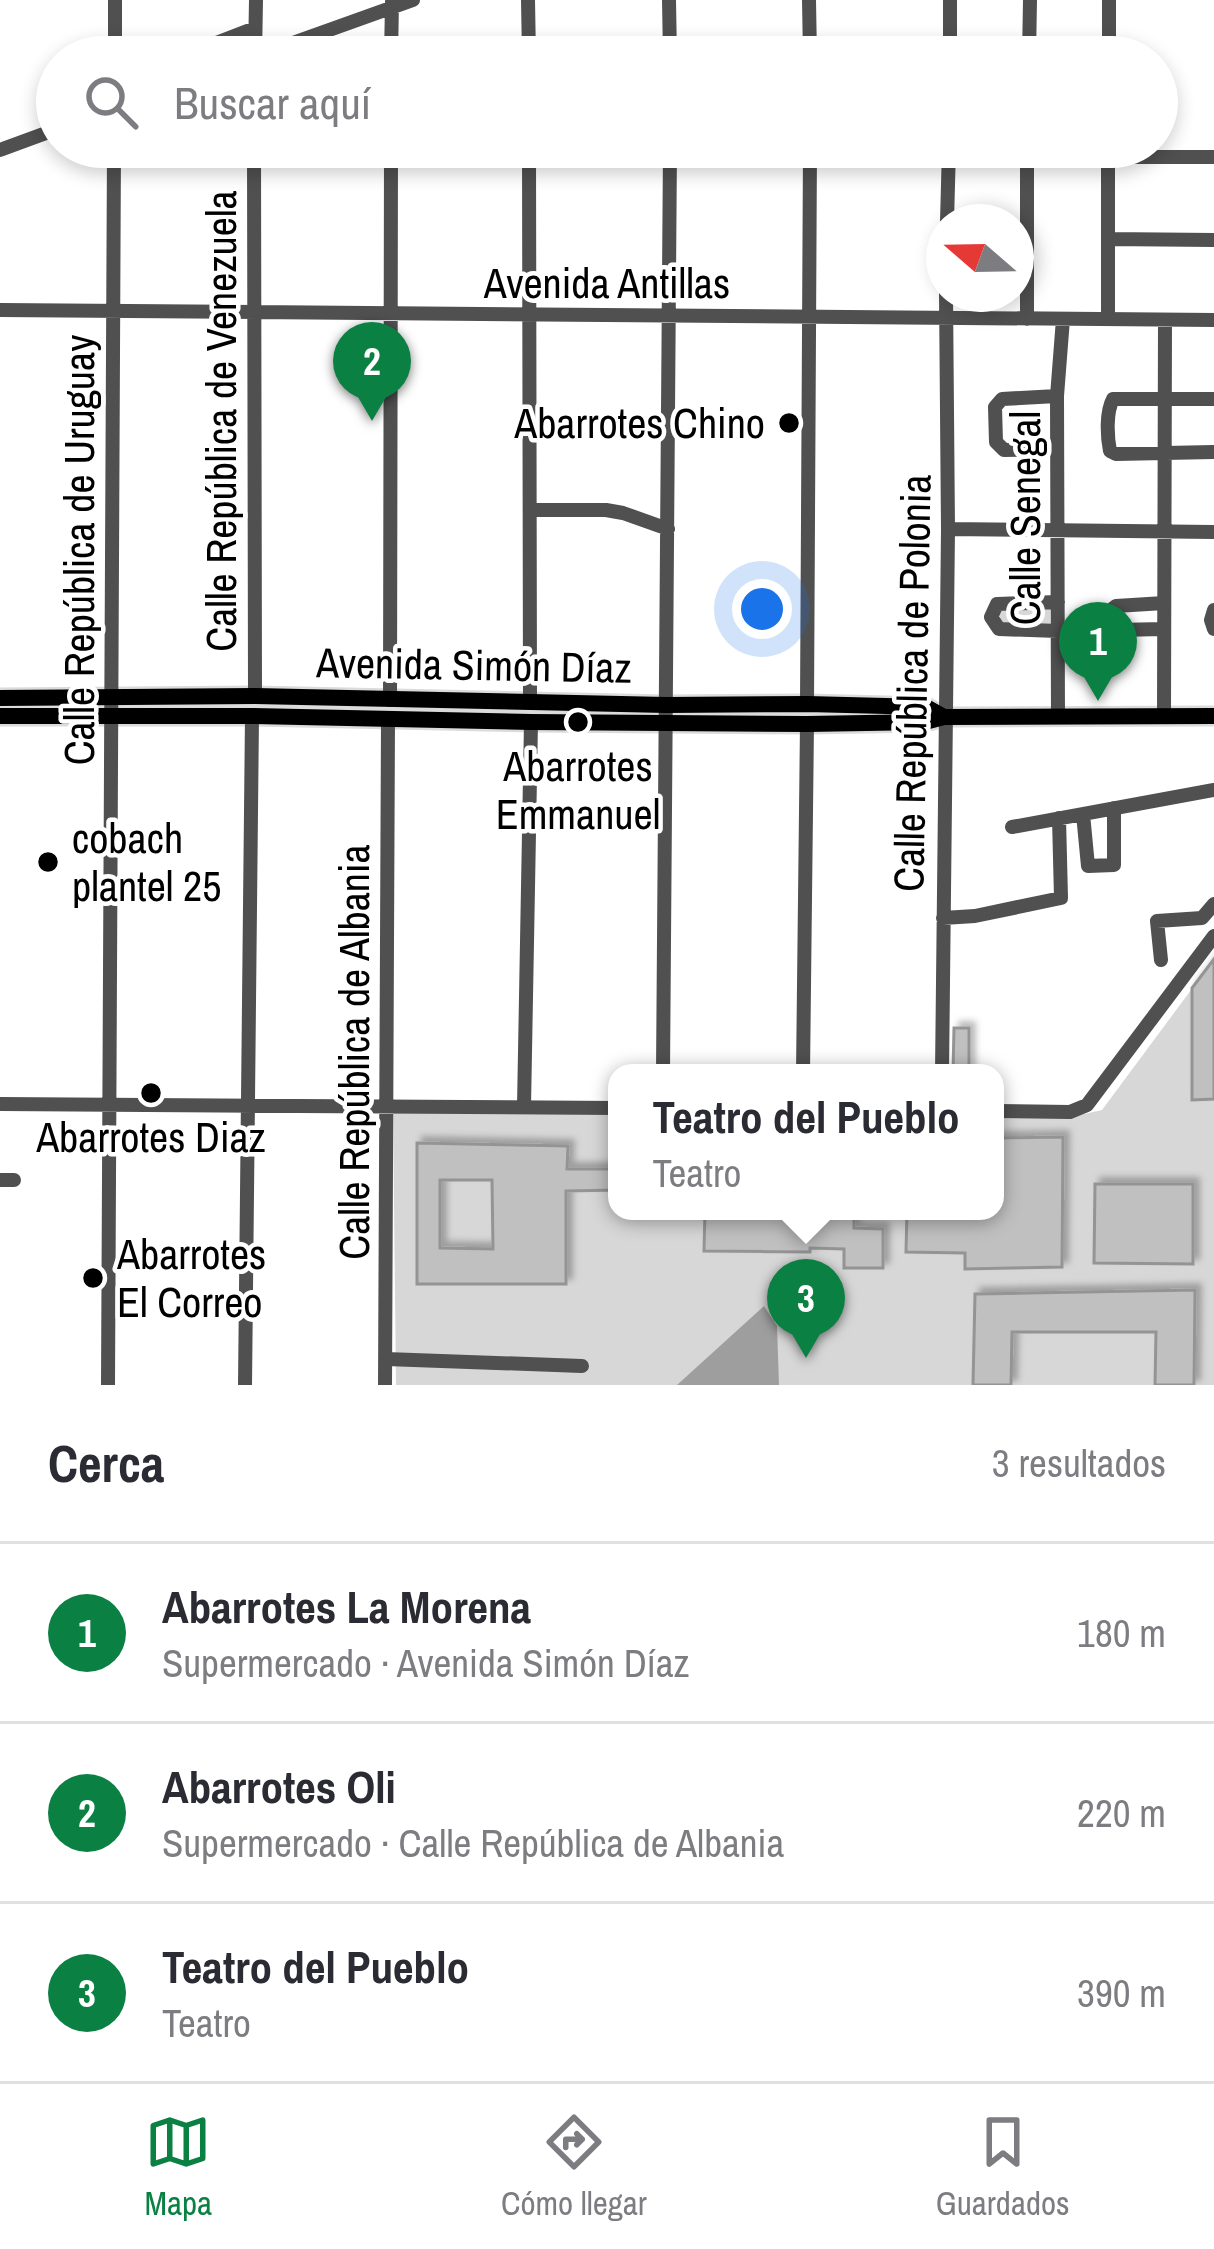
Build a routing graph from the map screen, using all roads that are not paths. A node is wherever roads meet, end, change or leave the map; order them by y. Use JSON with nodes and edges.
{"nodes":[{"id":1,"x":115,"y":0,"type":"edge"},
{"id":2,"x":256,"y":0,"type":"edge"},
{"id":3,"x":413,"y":0,"type":"edge"},
{"id":4,"x":528,"y":0,"type":"edge"},
{"id":5,"x":669,"y":0,"type":"edge"},
{"id":6,"x":809,"y":0,"type":"edge"},
{"id":7,"x":950,"y":0,"type":"edge"},
{"id":8,"x":1030,"y":0,"type":"edge"},
{"id":9,"x":1109,"y":0,"type":"edge"},
{"id":10,"x":392,"y":3,"type":"edge"},
{"id":11,"x":255,"y":28,"type":"junction"},
{"id":12,"x":115,"y":36,"type":"edge"},
{"id":13,"x":234,"y":36,"type":"edge"},
{"id":14,"x":255,"y":36,"type":"edge"},
{"id":15,"x":308,"y":36,"type":"edge"},
{"id":16,"x":392,"y":36,"type":"edge"},
{"id":17,"x":529,"y":36,"type":"edge"},
{"id":18,"x":670,"y":36,"type":"edge"},
{"id":19,"x":809,"y":36,"type":"edge"},
{"id":20,"x":950,"y":36,"type":"edge"},
{"id":21,"x":1029,"y":36,"type":"edge"},
{"id":22,"x":1108,"y":36,"type":"edge"},
{"id":23,"x":36,"y":137,"type":"edge"},
{"id":24,"x":0,"y":150,"type":"edge"},
{"id":25,"x":1178,"y":155,"type":"edge"},
{"id":26,"x":1214,"y":157,"type":"edge"},
{"id":27,"x":114,"y":168,"type":"edge"},
{"id":28,"x":254,"y":168,"type":"edge"},
{"id":29,"x":391,"y":168,"type":"edge"},
{"id":30,"x":530,"y":168,"type":"edge"},
{"id":31,"x":670,"y":168,"type":"edge"},
{"id":32,"x":810,"y":168,"type":"edge"},
{"id":33,"x":949,"y":168,"type":"edge"},
{"id":34,"x":1027,"y":168,"type":"edge"},
{"id":35,"x":1108,"y":168,"type":"edge"},
{"id":36,"x":948,"y":204,"type":"edge"},
{"id":37,"x":1108,"y":239,"type":"junction"},
{"id":38,"x":1214,"y":240,"type":"edge"},
{"id":39,"x":0,"y":310,"type":"edge"},
{"id":40,"x":945,"y":312,"type":"edge"},
{"id":41,"x":114,"y":313,"type":"junction"},
{"id":42,"x":253,"y":314,"type":"junction"},
{"id":43,"x":391,"y":314,"type":"junction"},
{"id":44,"x":531,"y":315,"type":"junction"},
{"id":45,"x":670,"y":316,"type":"junction"},
{"id":46,"x":811,"y":317,"type":"junction"},
{"id":47,"x":945,"y":318,"type":"junction"},
{"id":48,"x":1028,"y":319,"type":"junction"},
{"id":49,"x":1063,"y":319,"type":"junction"},
{"id":50,"x":1108,"y":319,"type":"junction"},
{"id":51,"x":1165,"y":320,"type":"junction"},
{"id":52,"x":1214,"y":320,"type":"edge"},
{"id":53,"x":1058,"y":396,"type":"junction"},
{"id":54,"x":1164,"y":398,"type":"junction"},
{"id":55,"x":1214,"y":399,"type":"edge"},
{"id":56,"x":1057,"y":449,"type":"junction"},
{"id":57,"x":1164,"y":452,"type":"junction"},
{"id":58,"x":1214,"y":452,"type":"edge"},
{"id":59,"x":530,"y":510,"type":"junction"},
{"id":60,"x":948,"y":529,"type":"junction"},
{"id":61,"x":668,"y":530,"type":"junction"},
{"id":62,"x":1058,"y":532,"type":"junction"},
{"id":63,"x":1163,"y":532,"type":"junction"},
{"id":64,"x":1214,"y":532,"type":"edge"},
{"id":65,"x":1058,"y":602,"type":"junction"},
{"id":66,"x":1164,"y":603,"type":"junction"},
{"id":67,"x":1214,"y":610,"type":"edge"},
{"id":68,"x":1214,"y":628,"type":"edge"},
{"id":69,"x":1164,"y":629,"type":"junction"},
{"id":70,"x":1058,"y":631,"type":"junction"},
{"id":71,"x":110,"y":696,"type":"junction"},
{"id":72,"x":255,"y":696,"type":"junction"},
{"id":73,"x":0,"y":698,"type":"edge"},
{"id":74,"x":390,"y":700,"type":"junction"},
{"id":75,"x":530,"y":702,"type":"junction"},
{"id":76,"x":807,"y":704,"type":"junction"},
{"id":77,"x":666,"y":713,"type":"junction"},
{"id":78,"x":0,"y":716,"type":"edge"},
{"id":79,"x":111,"y":716,"type":"junction"},
{"id":80,"x":252,"y":716,"type":"junction"},
{"id":81,"x":1058,"y":716,"type":"junction"},
{"id":82,"x":1164,"y":716,"type":"junction"},
{"id":83,"x":1214,"y":716,"type":"edge"},
{"id":84,"x":944,"y":717,"type":"junction"},
{"id":85,"x":388,"y":720,"type":"junction"},
{"id":86,"x":531,"y":722,"type":"junction"},
{"id":87,"x":807,"y":724,"type":"junction"},
{"id":88,"x":1214,"y":790,"type":"edge"},
{"id":89,"x":1114,"y":808,"type":"junction"},
{"id":90,"x":1083,"y":814,"type":"junction"},
{"id":91,"x":1059,"y":818,"type":"junction"},
{"id":92,"x":1012,"y":826,"type":"dead end"},
{"id":93,"x":1214,"y":904,"type":"edge"},
{"id":94,"x":943,"y":918,"type":"junction"},
{"id":95,"x":1214,"y":936,"type":"edge"},
{"id":96,"x":1161,"y":960,"type":"dead end"},
{"id":97,"x":663,"y":1064,"type":"edge"},
{"id":98,"x":803,"y":1064,"type":"edge"},
{"id":99,"x":942,"y":1064,"type":"edge"},
{"id":100,"x":0,"y":1103,"type":"edge"},
{"id":101,"x":108,"y":1104,"type":"junction"},
{"id":102,"x":248,"y":1106,"type":"junction"},
{"id":103,"x":386,"y":1106,"type":"junction"},
{"id":104,"x":524,"y":1107,"type":"junction"},
{"id":105,"x":608,"y":1108,"type":"edge"},
{"id":106,"x":1004,"y":1111,"type":"edge"},
{"id":107,"x":386,"y":1359,"type":"junction"},
{"id":108,"x":582,"y":1366,"type":"dead end"},
{"id":109,"x":107,"y":1385,"type":"edge"},
{"id":110,"x":244,"y":1385,"type":"edge"},
{"id":111,"x":385,"y":1385,"type":"edge"}],
"edges":[{"from":1,"to":12,"type":"street"},
{"from":2,"to":11,"type":"street"},
{"from":3,"to":10,"type":"street"},
{"from":4,"to":17,"type":"street"},
{"from":5,"to":18,"type":"street"},
{"from":6,"to":19,"type":"street"},
{"from":7,"to":20,"type":"street"},
{"from":8,"to":21,"type":"street"},
{"from":9,"to":22,"type":"street"},
{"from":10,"to":15,"type":"street"},
{"from":10,"to":16,"type":"street"},
{"from":11,"to":13,"type":"street"},
{"from":11,"to":14,"type":"street"},
{"from":23,"to":24,"type":"street"},
{"from":25,"to":26,"type":"street"},
{"from":27,"to":41,"type":"street","name":"Calle República de Uruguay"},
{"from":28,"to":42,"type":"street","name":"Calle República de Venezuela"},
{"from":29,"to":43,"type":"street"},
{"from":30,"to":44,"type":"street"},
{"from":31,"to":45,"type":"street"},
{"from":32,"to":46,"type":"street"},
{"from":33,"to":36,"type":"street"},
{"from":34,"to":48,"type":"street"},
{"from":35,"to":37,"type":"street"},
{"from":37,"to":38,"type":"street"},
{"from":37,"to":50,"type":"street"},
{"from":39,"to":41,"type":"street","name":"Avenida Antillas"},
{"from":40,"to":47,"type":"street","name":"Calle República de Polonia"},
{"from":41,"to":42,"type":"street","name":"Avenida Antillas"},
{"from":41,"to":71,"type":"street","name":"Calle República de Uruguay"},
{"from":42,"to":43,"type":"street","name":"Avenida Antillas"},
{"from":42,"to":72,"type":"street","name":"Calle República de Venezuela"},
{"from":43,"to":44,"type":"street","name":"Avenida Antillas"},
{"from":43,"to":74,"type":"street"},
{"from":44,"to":45,"type":"street","name":"Avenida Antillas"},
{"from":44,"to":59,"type":"street"},
{"from":45,"to":46,"type":"street","name":"Avenida Antillas"},
{"from":45,"to":61,"type":"street"},
{"from":46,"to":47,"type":"street","name":"Avenida Antillas"},
{"from":46,"to":76,"type":"street"},
{"from":47,"to":48,"type":"street","name":"Avenida Antillas"},
{"from":47,"to":60,"type":"street","name":"Calle República de Polonia"},
{"from":48,"to":49,"type":"street","name":"Avenida Antillas"},
{"from":49,"to":50,"type":"street","name":"Avenida Antillas"},
{"from":49,"to":53,"type":"street","name":"Calle Senegal"},
{"from":50,"to":51,"type":"street","name":"Avenida Antillas"},
{"from":51,"to":52,"type":"street","name":"Avenida Antillas"},
{"from":51,"to":54,"type":"street"},
{"from":53,"to":56,"type":"street","name":"Calle Senegal"},
{"from":53,"to":56,"type":"street"},
{"from":54,"to":55,"type":"street"},
{"from":54,"to":57,"type":"street"},
{"from":54,"to":57,"type":"street"},
{"from":56,"to":62,"type":"street","name":"Calle Senegal"},
{"from":57,"to":58,"type":"street"},
{"from":57,"to":63,"type":"street"},
{"from":59,"to":61,"type":"street"},
{"from":59,"to":75,"type":"street"},
{"from":60,"to":62,"type":"street"},
{"from":60,"to":84,"type":"street","name":"Calle República de Polonia"},
{"from":61,"to":77,"type":"street"},
{"from":62,"to":63,"type":"street"},
{"from":62,"to":65,"type":"street","name":"Calle Senegal"},
{"from":63,"to":64,"type":"street"},
{"from":63,"to":66,"type":"street"},
{"from":65,"to":70,"type":"street","name":"Calle Senegal"},
{"from":65,"to":70,"type":"street"},
{"from":66,"to":69,"type":"street"},
{"from":66,"to":69,"type":"street"},
{"from":67,"to":68,"type":"street"},
{"from":69,"to":82,"type":"street"},
{"from":70,"to":81,"type":"street","name":"Calle Senegal"},
{"from":71,"to":72,"type":"main road","name":"Avenida Simón Díaz"},
{"from":71,"to":73,"type":"main road","name":"Avenida Simón Díaz"},
{"from":71,"to":79,"type":"street","name":"Calle República de Uruguay"},
{"from":72,"to":74,"type":"main road","name":"Avenida Simón Díaz"},
{"from":74,"to":75,"type":"main road","name":"Avenida Simón Díaz"},
{"from":75,"to":77,"type":"main road","name":"Avenida Simón Díaz"},
{"from":76,"to":77,"type":"main road","name":"Avenida Simón Díaz"},
{"from":76,"to":84,"type":"main road","name":"Avenida Simón Díaz"},
{"from":77,"to":86,"type":"main road","name":"Avenida Simón Díaz"},
{"from":77,"to":87,"type":"main road","name":"Avenida Simón Díaz"},
{"from":77,"to":97,"type":"street"},
{"from":78,"to":79,"type":"main road","name":"Avenida Simón Díaz"},
{"from":79,"to":80,"type":"main road","name":"Avenida Simón Díaz"},
{"from":79,"to":101,"type":"street","name":"Calle República de Uruguay"},
{"from":80,"to":85,"type":"main road","name":"Avenida Simón Díaz"},
{"from":80,"to":102,"type":"street"},
{"from":81,"to":82,"type":"main road","name":"Avenida Simón Díaz"},
{"from":81,"to":84,"type":"main road","name":"Avenida Simón Díaz"},
{"from":82,"to":83,"type":"main road","name":"Avenida Simón Díaz"},
{"from":84,"to":87,"type":"main road","name":"Avenida Simón Díaz"},
{"from":84,"to":94,"type":"street","name":"Calle República de Polonia"},
{"from":85,"to":86,"type":"main road","name":"Avenida Simón Díaz"},
{"from":85,"to":103,"type":"street","name":"Calle República de Albania"},
{"from":86,"to":104,"type":"street"},
{"from":87,"to":98,"type":"street"},
{"from":88,"to":89,"type":"street"},
{"from":89,"to":90,"type":"street"},
{"from":89,"to":90,"type":"street"},
{"from":90,"to":91,"type":"street"},
{"from":91,"to":92,"type":"street"},
{"from":91,"to":94,"type":"street"},
{"from":93,"to":96,"type":"street"},
{"from":94,"to":99,"type":"street","name":"Calle República de Polonia"},
{"from":95,"to":106,"type":"street"},
{"from":100,"to":101,"type":"street"},
{"from":101,"to":102,"type":"street"},
{"from":101,"to":109,"type":"street","name":"Calle República de Uruguay"},
{"from":102,"to":103,"type":"street"},
{"from":102,"to":110,"type":"street"},
{"from":103,"to":104,"type":"street"},
{"from":103,"to":107,"type":"street","name":"Calle República de Albania"},
{"from":104,"to":105,"type":"street"},
{"from":107,"to":108,"type":"street"},
{"from":107,"to":111,"type":"street","name":"Calle República de Albania"}]}
